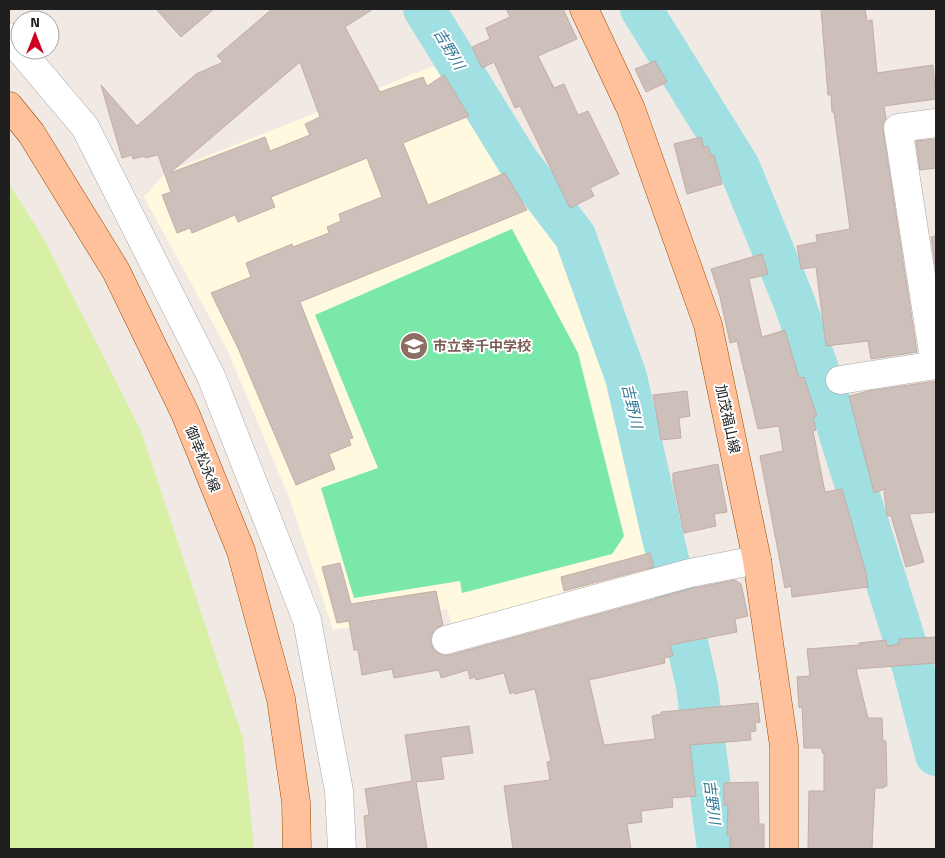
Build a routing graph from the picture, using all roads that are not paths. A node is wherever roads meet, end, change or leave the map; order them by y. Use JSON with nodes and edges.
{"nodes":[{"id":1,"x":584,"y":9,"type":"edge"},
{"id":2,"x":9,"y":37,"type":"edge"},
{"id":3,"x":9,"y":106,"type":"edge"},
{"id":4,"x":936,"y":123,"type":"edge"},
{"id":5,"x":936,"y":365,"type":"edge"},
{"id":6,"x":840,"y":380,"type":"dead end"},
{"id":7,"x":758,"y":560,"type":"junction"},
{"id":8,"x":446,"y":640,"type":"dead end"},
{"id":9,"x":297,"y":849,"type":"edge"},
{"id":10,"x":342,"y":849,"type":"edge"},
{"id":11,"x":784,"y":849,"type":"edge"}],
"edges":[{"from":1,"to":7,"type":"main road","name":"加茂福山線"},
{"from":2,"to":10,"type":"street"},
{"from":3,"to":9,"type":"main road","name":"御幸松永線"},
{"from":4,"to":5,"type":"street"},
{"from":5,"to":6,"type":"street"},
{"from":7,"to":8,"type":"street"},
{"from":7,"to":11,"type":"main road","name":"加茂福山線"}]}
